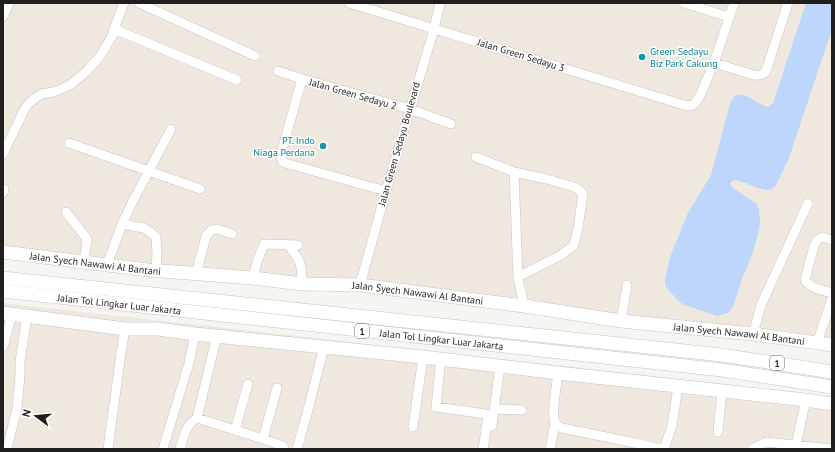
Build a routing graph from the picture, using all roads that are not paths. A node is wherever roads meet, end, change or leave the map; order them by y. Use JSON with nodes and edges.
{"nodes":[{"id":1,"x":8,"y":3,"type":"edge"},
{"id":2,"x":124,"y":3,"type":"edge"},
{"id":3,"x":139,"y":3,"type":"edge"},
{"id":4,"x":349,"y":3,"type":"edge"},
{"id":5,"x":440,"y":3,"type":"edge"},
{"id":6,"x":684,"y":3,"type":"edge"},
{"id":7,"x":734,"y":3,"type":"edge"},
{"id":8,"x":788,"y":3,"type":"edge"},
{"id":9,"x":3,"y":17,"type":"edge"},
{"id":10,"x":729,"y":17,"type":"junction"},
{"id":11,"x":434,"y":28,"type":"junction"},
{"id":12,"x":114,"y":29,"type":"junction"},
{"id":13,"x":254,"y":56,"type":"dead end"},
{"id":14,"x":714,"y":63,"type":"junction"},
{"id":15,"x":278,"y":71,"type":"dead end"},
{"id":16,"x":302,"y":79,"type":"junction"},
{"id":17,"x":236,"y":80,"type":"dead end"},
{"id":18,"x":410,"y":109,"type":"junction"},
{"id":19,"x":452,"y":124,"type":"dead end"},
{"id":20,"x":171,"y":129,"type":"dead end"},
{"id":21,"x":69,"y":144,"type":"dead end"},
{"id":22,"x":3,"y":154,"type":"edge"},
{"id":23,"x":476,"y":157,"type":"dead end"},
{"id":24,"x":149,"y":170,"type":"junction"},
{"id":25,"x":514,"y":172,"type":"junction"},
{"id":26,"x":200,"y":189,"type":"dead end"},
{"id":27,"x":386,"y":191,"type":"junction"},
{"id":28,"x":808,"y":203,"type":"dead end"},
{"id":29,"x":66,"y":212,"type":"dead end"},
{"id":30,"x":122,"y":224,"type":"junction"},
{"id":31,"x":232,"y":234,"type":"dead end"},
{"id":32,"x":832,"y":240,"type":"edge"},
{"id":33,"x":288,"y":245,"type":"junction"},
{"id":34,"x":298,"y":245,"type":"dead end"},
{"id":35,"x":3,"y":252,"type":"edge"},
{"id":36,"x":84,"y":262,"type":"junction"},
{"id":37,"x":107,"y":265,"type":"junction"},
{"id":38,"x":156,"y":270,"type":"junction"},
{"id":39,"x":196,"y":274,"type":"junction"},
{"id":40,"x":518,"y":276,"type":"junction"},
{"id":41,"x":3,"y":278,"type":"edge"},
{"id":42,"x":253,"y":278,"type":"junction"},
{"id":43,"x":302,"y":284,"type":"junction"},
{"id":44,"x":360,"y":285,"type":"junction"},
{"id":45,"x":627,"y":285,"type":"dead end"},
{"id":46,"x":3,"y":291,"type":"edge"},
{"id":47,"x":832,"y":293,"type":"edge"},
{"id":48,"x":832,"y":299,"type":"edge"},
{"id":49,"x":524,"y":306,"type":"junction"},
{"id":50,"x":7,"y":314,"type":"edge"},
{"id":51,"x":27,"y":316,"type":"junction"},
{"id":52,"x":621,"y":321,"type":"junction"},
{"id":53,"x":125,"y":329,"type":"junction"},
{"id":54,"x":195,"y":334,"type":"junction"},
{"id":55,"x":753,"y":334,"type":"junction"},
{"id":56,"x":218,"y":336,"type":"junction"},
{"id":57,"x":817,"y":342,"type":"junction"},
{"id":58,"x":832,"y":345,"type":"edge"},
{"id":59,"x":3,"y":347,"type":"edge"},
{"id":60,"x":324,"y":347,"type":"junction"},
{"id":61,"x":423,"y":357,"type":"junction"},
{"id":62,"x":441,"y":359,"type":"junction"},
{"id":63,"x":500,"y":366,"type":"junction"},
{"id":64,"x":832,"y":372,"type":"edge"},
{"id":65,"x":558,"y":373,"type":"junction"},
{"id":66,"x":248,"y":384,"type":"dead end"},
{"id":67,"x":678,"y":386,"type":"junction"},
{"id":68,"x":832,"y":387,"type":"edge"},
{"id":69,"x":277,"y":388,"type":"dead end"},
{"id":70,"x":722,"y":391,"type":"junction"},
{"id":71,"x":806,"y":400,"type":"junction"},
{"id":72,"x":832,"y":404,"type":"edge"},
{"id":73,"x":494,"y":409,"type":"junction"},
{"id":74,"x":522,"y":410,"type":"dead end"},
{"id":75,"x":197,"y":418,"type":"junction"},
{"id":76,"x":555,"y":423,"type":"junction"},
{"id":77,"x":413,"y":427,"type":"dead end"},
{"id":78,"x":235,"y":430,"type":"junction"},
{"id":79,"x":718,"y":432,"type":"dead end"},
{"id":80,"x":263,"y":439,"type":"junction"},
{"id":81,"x":796,"y":444,"type":"junction"},
{"id":82,"x":806,"y":447,"type":"edge"},
{"id":83,"x":832,"y":448,"type":"edge"},
{"id":84,"x":7,"y":449,"type":"edge"},
{"id":85,"x":108,"y":449,"type":"edge"},
{"id":86,"x":164,"y":449,"type":"edge"},
{"id":87,"x":180,"y":449,"type":"edge"},
{"id":88,"x":284,"y":449,"type":"edge"},
{"id":89,"x":297,"y":449,"type":"edge"},
{"id":90,"x":483,"y":449,"type":"edge"},
{"id":91,"x":489,"y":449,"type":"edge"},
{"id":92,"x":550,"y":449,"type":"edge"},
{"id":93,"x":662,"y":449,"type":"edge"},
{"id":94,"x":752,"y":449,"type":"edge"}],
"edges":[{"from":1,"to":9,"type":"street"},
{"from":2,"to":12,"type":"street"},
{"from":3,"to":13,"type":"street"},
{"from":4,"to":11,"type":"street","name":"Jalan Green Sedayu 3"},
{"from":5,"to":11,"type":"street","name":"Jalan Green Sedayu Boulevard"},
{"from":6,"to":10,"type":"street"},
{"from":7,"to":10,"type":"street"},
{"from":8,"to":14,"type":"street"},
{"from":10,"to":14,"type":"street"},
{"from":11,"to":14,"type":"street","name":"Jalan Green Sedayu 3"},
{"from":11,"to":18,"type":"street","name":"Jalan Green Sedayu Boulevard"},
{"from":12,"to":17,"type":"street"},
{"from":12,"to":22,"type":"street"},
{"from":15,"to":16,"type":"street","name":"Jalan Green Sedayu 2"},
{"from":16,"to":18,"type":"street","name":"Jalan Green Sedayu 2"},
{"from":16,"to":27,"type":"street"},
{"from":18,"to":19,"type":"street","name":"Jalan Green Sedayu 2"},
{"from":18,"to":27,"type":"street","name":"Jalan Green Sedayu Boulevard"},
{"from":20,"to":24,"type":"street"},
{"from":21,"to":24,"type":"street"},
{"from":23,"to":25,"type":"street"},
{"from":24,"to":26,"type":"street"},
{"from":24,"to":30,"type":"street"},
{"from":25,"to":40,"type":"street"},
{"from":25,"to":40,"type":"street"},
{"from":27,"to":44,"type":"street","name":"Jalan Green Sedayu Boulevard"},
{"from":28,"to":55,"type":"street"},
{"from":29,"to":36,"type":"street"},
{"from":30,"to":37,"type":"street"},
{"from":30,"to":38,"type":"street"},
{"from":31,"to":39,"type":"street"},
{"from":32,"to":47,"type":"street"},
{"from":33,"to":34,"type":"street"},
{"from":33,"to":42,"type":"street"},
{"from":33,"to":43,"type":"street"},
{"from":35,"to":36,"type":"highway","name":"Jalan Syech Nawawi Al Bantani"},
{"from":36,"to":37,"type":"highway","name":"Jalan Syech Nawawi Al Bantani"},
{"from":37,"to":38,"type":"highway","name":"Jalan Syech Nawawi Al Bantani"},
{"from":38,"to":39,"type":"highway","name":"Jalan Syech Nawawi Al Bantani"},
{"from":39,"to":42,"type":"highway","name":"Jalan Syech Nawawi Al Bantani"},
{"from":40,"to":49,"type":"street"},
{"from":41,"to":64,"type":"highway","name":"Jalan Tol Lingkar Luar Jakarta","number":"1"},
{"from":42,"to":43,"type":"highway","name":"Jalan Syech Nawawi Al Bantani"},
{"from":43,"to":44,"type":"highway","name":"Jalan Syech Nawawi Al Bantani"},
{"from":44,"to":49,"type":"highway","name":"Jalan Syech Nawawi Al Bantani"},
{"from":45,"to":52,"type":"street"},
{"from":46,"to":68,"type":"highway","name":"Jalan Tol Lingkar Luar Jakarta","number":"1"},
{"from":48,"to":57,"type":"street"},
{"from":49,"to":52,"type":"highway","name":"Jalan Syech Nawawi Al Bantani"},
{"from":50,"to":51,"type":"highway"},
{"from":50,"to":59,"type":"street"},
{"from":51,"to":53,"type":"highway"},
{"from":51,"to":84,"type":"street"},
{"from":52,"to":55,"type":"highway","name":"Jalan Syech Nawawi Al Bantani"},
{"from":53,"to":54,"type":"highway"},
{"from":53,"to":85,"type":"street"},
{"from":54,"to":56,"type":"highway"},
{"from":54,"to":86,"type":"street"},
{"from":55,"to":57,"type":"highway","name":"Jalan Syech Nawawi Al Bantani"},
{"from":56,"to":60,"type":"highway"},
{"from":56,"to":75,"type":"street"},
{"from":57,"to":58,"type":"highway","name":"Jalan Syech Nawawi Al Bantani"},
{"from":60,"to":61,"type":"highway"},
{"from":60,"to":89,"type":"street"},
{"from":61,"to":62,"type":"highway"},
{"from":61,"to":77,"type":"street"},
{"from":62,"to":63,"type":"highway"},
{"from":62,"to":90,"type":"street"},
{"from":63,"to":65,"type":"highway"},
{"from":63,"to":73,"type":"street"},
{"from":65,"to":67,"type":"highway"},
{"from":65,"to":76,"type":"street"},
{"from":66,"to":78,"type":"street"},
{"from":67,"to":70,"type":"highway"},
{"from":67,"to":93,"type":"street"},
{"from":69,"to":80,"type":"street"},
{"from":70,"to":71,"type":"highway"},
{"from":70,"to":79,"type":"street"},
{"from":71,"to":72,"type":"highway"},
{"from":71,"to":81,"type":"street"},
{"from":73,"to":74,"type":"street"},
{"from":73,"to":91,"type":"street"},
{"from":75,"to":78,"type":"street"},
{"from":75,"to":87,"type":"street"},
{"from":76,"to":92,"type":"street"},
{"from":76,"to":93,"type":"street"},
{"from":78,"to":80,"type":"street"},
{"from":80,"to":88,"type":"street"},
{"from":81,"to":82,"type":"street"},
{"from":81,"to":94,"type":"street"},
{"from":82,"to":83,"type":"street"}]}
